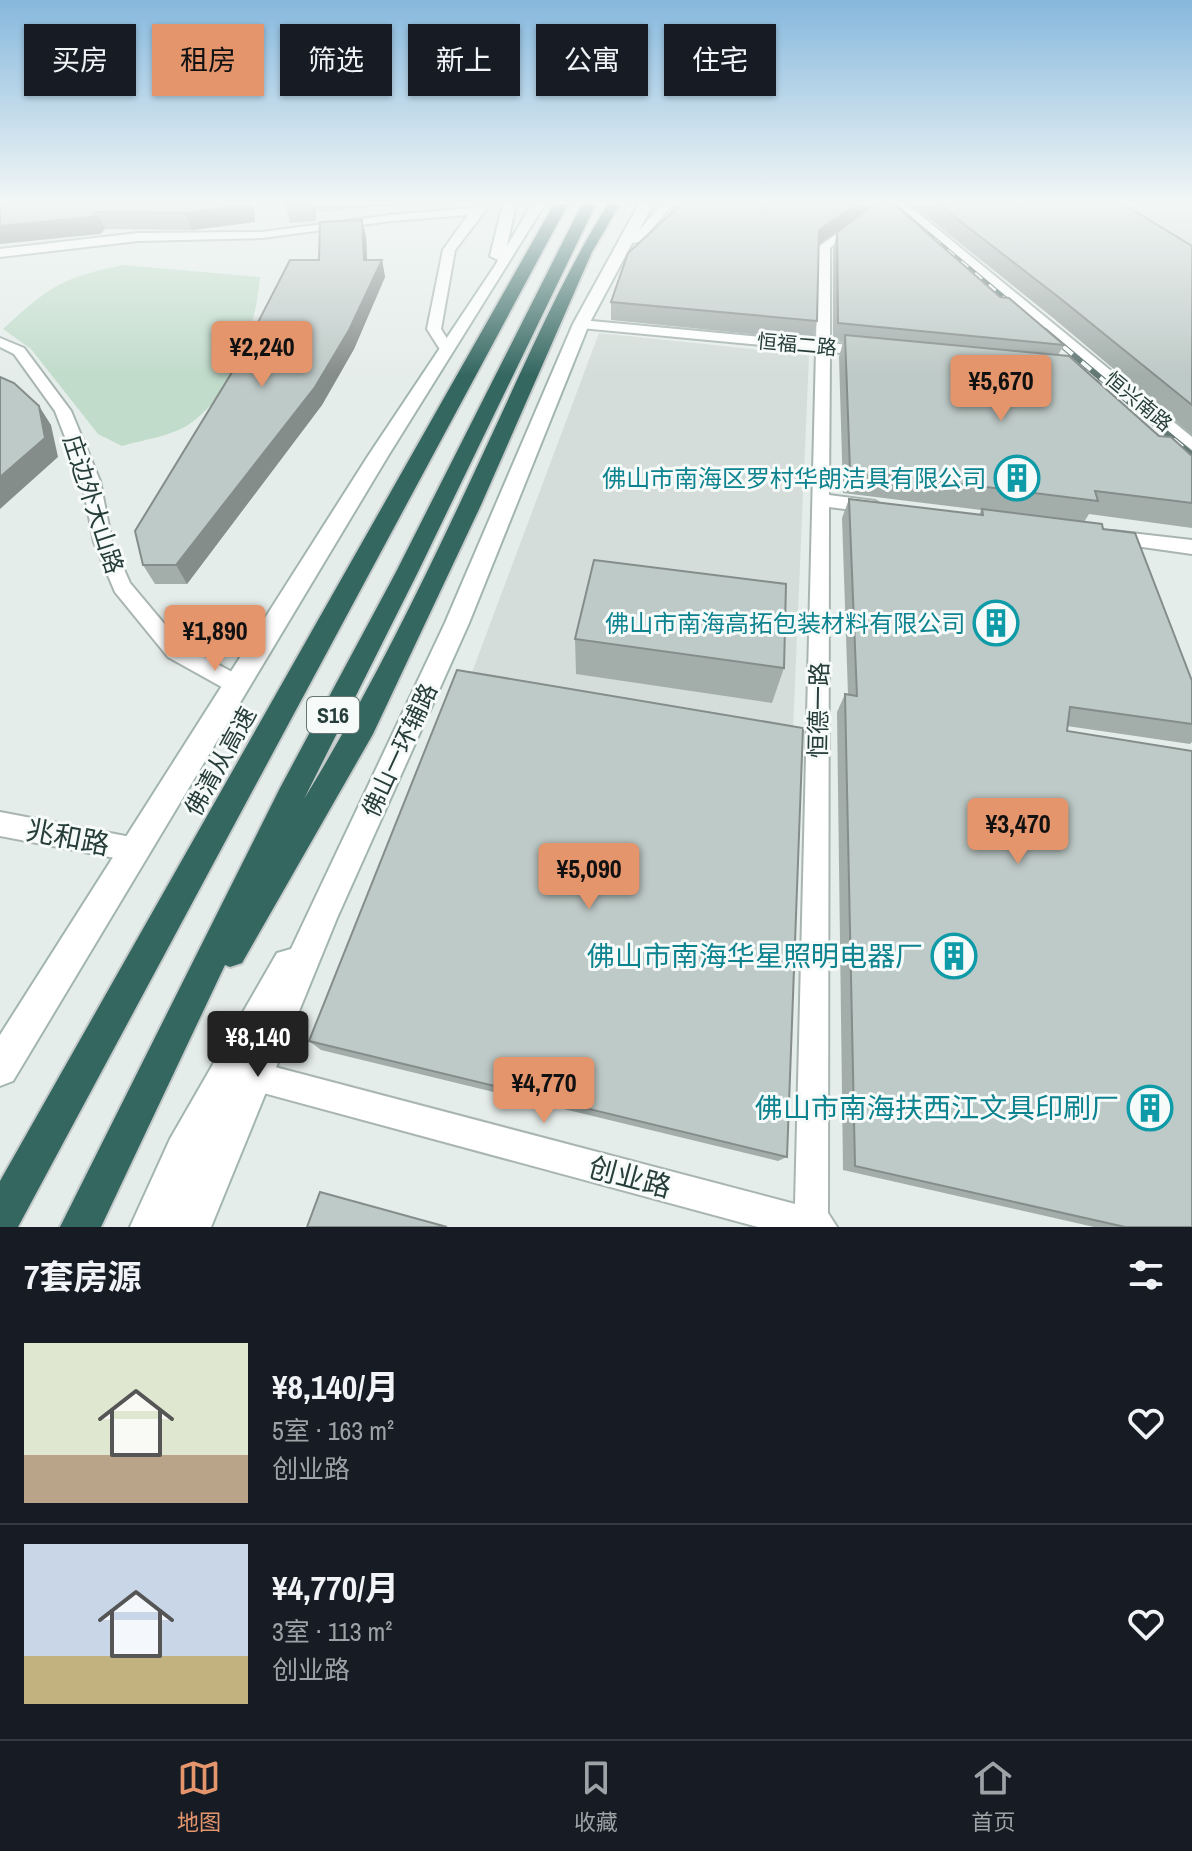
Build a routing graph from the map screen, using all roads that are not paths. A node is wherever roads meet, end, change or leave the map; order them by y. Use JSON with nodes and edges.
{"nodes":[{"id":1,"x":447,"y":261,"type":"edge"},
{"id":2,"x":493,"y":261,"type":"edge"},
{"id":3,"x":502,"y":261,"type":"edge"},
{"id":4,"x":529,"y":261,"type":"edge"},
{"id":5,"x":560,"y":261,"type":"edge"},
{"id":6,"x":581,"y":261,"type":"edge"},
{"id":7,"x":611,"y":261,"type":"edge"},
{"id":8,"x":614,"y":261,"type":"edge"},
{"id":9,"x":824,"y":261,"type":"edge"},
{"id":10,"x":970,"y":261,"type":"edge"},
{"id":11,"x":607,"y":273,"type":"junction"},
{"id":12,"x":474,"y":307,"type":"junction"},
{"id":13,"x":581,"y":324,"type":"junction"},
{"id":14,"x":0,"y":342,"type":"edge"},
{"id":15,"x":823,"y":347,"type":"junction"},
{"id":16,"x":446,"y":348,"type":"junction"},
{"id":17,"x":886,"y":353,"type":"edge"},
{"id":18,"x":1045,"y":370,"type":"edge"},
{"id":19,"x":1109,"y":376,"type":"junction"},
{"id":20,"x":1192,"y":445,"type":"edge"},
{"id":21,"x":821,"y":500,"type":"junction"},
{"id":22,"x":899,"y":510,"type":"edge"},
{"id":23,"x":1102,"y":535,"type":"edge"},
{"id":24,"x":1133,"y":539,"type":"junction"},
{"id":25,"x":1192,"y":547,"type":"edge"},
{"id":26,"x":1143,"y":567,"type":"edge"},
{"id":27,"x":237,"y":685,"type":"junction"},
{"id":28,"x":0,"y":824,"type":"edge"},
{"id":29,"x":136,"y":850,"type":"junction"},
{"id":30,"x":325,"y":909,"type":"junction"},
{"id":31,"x":56,"y":976,"type":"junction"},
{"id":32,"x":0,"y":1041,"type":"edge"},
{"id":33,"x":0,"y":1068,"type":"edge"},
{"id":34,"x":256,"y":1077,"type":"junction"},
{"id":35,"x":142,"y":1098,"type":"junction"},
{"id":36,"x":0,"y":1220,"type":"edge"},
{"id":37,"x":815,"y":1226,"type":"edge"},
{"id":38,"x":80,"y":1227,"type":"edge"},
{"id":39,"x":150,"y":1227,"type":"edge"},
{"id":40,"x":191,"y":1227,"type":"edge"}],
"edges":[{"from":1,"to":16,"type":"street"},
{"from":2,"to":12,"type":"main road"},
{"from":3,"to":12,"type":"main road"},
{"from":4,"to":36,"type":"highway","name":"佛清从高速","number":"S16"},
{"from":5,"to":35,"type":"highway","number":"S16"},
{"from":6,"to":35,"type":"highway"},
{"from":7,"to":11,"type":"main road"},
{"from":8,"to":11,"type":"main road"},
{"from":9,"to":15,"type":"street","name":"恒德一路"},
{"from":10,"to":19,"type":"street","name":"恒兴南路"},
{"from":11,"to":13,"type":"main road","name":"佛山一环辅路"},
{"from":12,"to":16,"type":"main road"},
{"from":13,"to":15,"type":"street","name":"恒福二路"},
{"from":13,"to":30,"type":"main road","name":"佛山一环辅路"},
{"from":14,"to":27,"type":"street","name":"庄边外大山路"},
{"from":15,"to":17,"type":"street","name":"恒福二路"},
{"from":15,"to":21,"type":"street","name":"恒德一路"},
{"from":16,"to":27,"type":"main road"},
{"from":18,"to":19,"type":"street"},
{"from":19,"to":20,"type":"street","name":"恒兴南路"},
{"from":21,"to":22,"type":"street"},
{"from":21,"to":37,"type":"street","name":"恒德一路"},
{"from":23,"to":24,"type":"street"},
{"from":24,"to":25,"type":"street"},
{"from":24,"to":26,"type":"street"},
{"from":27,"to":29,"type":"main road"},
{"from":28,"to":29,"type":"street","name":"兆和路"},
{"from":29,"to":31,"type":"main road"},
{"from":30,"to":34,"type":"main road","name":"佛山一环辅路"},
{"from":30,"to":39,"type":"main road"},
{"from":31,"to":32,"type":"main road"},
{"from":31,"to":33,"type":"main road"},
{"from":34,"to":37,"type":"street","name":"创业路"},
{"from":34,"to":40,"type":"main road","name":"佛山一环辅路"},
{"from":35,"to":38,"type":"highway","number":"S16"}]}
